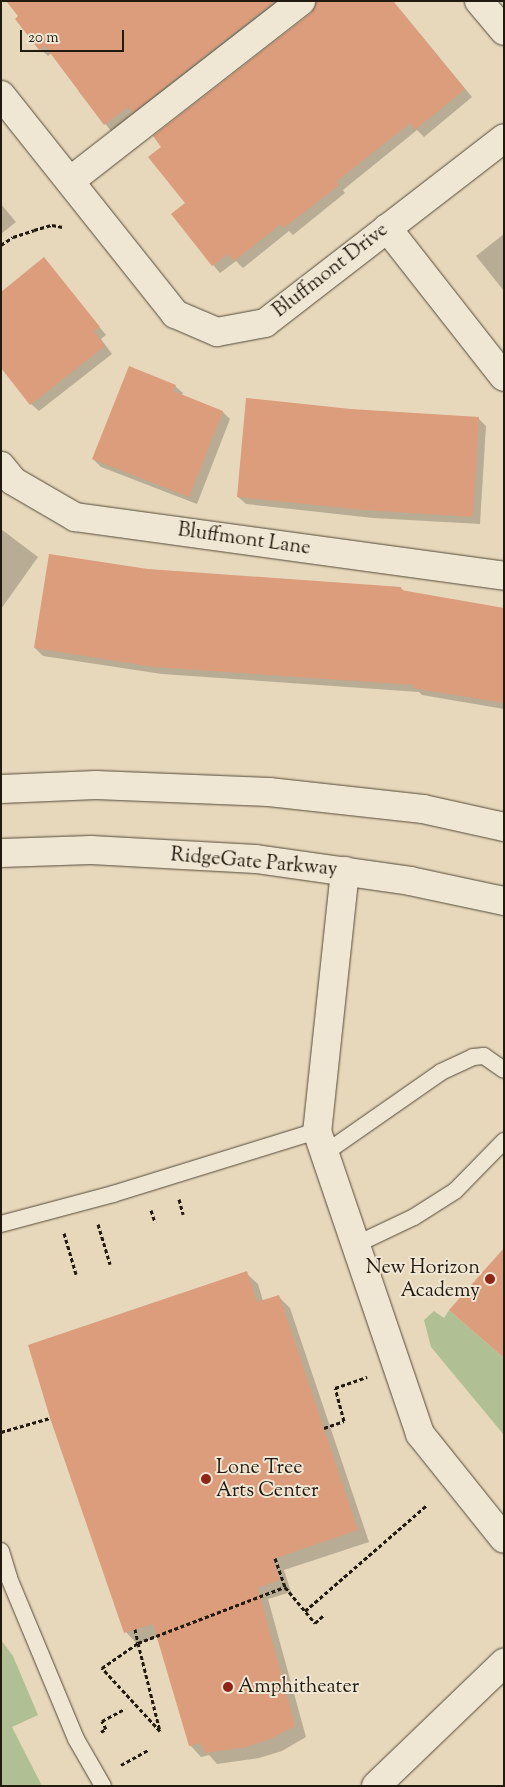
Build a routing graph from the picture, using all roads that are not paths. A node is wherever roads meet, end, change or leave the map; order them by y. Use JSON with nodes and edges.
{"nodes":[{"id":1,"x":301,"y":1,"type":"edge"},
{"id":2,"x":479,"y":1,"type":"edge"},
{"id":3,"x":504,"y":31,"type":"edge"},
{"id":4,"x":1,"y":95,"type":"edge"},
{"id":5,"x":504,"y":138,"type":"edge"},
{"id":6,"x":70,"y":181,"type":"junction"},
{"id":7,"x":387,"y":228,"type":"junction"},
{"id":8,"x":504,"y":377,"type":"edge"},
{"id":9,"x":1,"y":466,"type":"edge"},
{"id":10,"x":504,"y":576,"type":"edge"},
{"id":11,"x":1,"y":789,"type":"edge"},
{"id":12,"x":504,"y":827,"type":"edge"},
{"id":13,"x":1,"y":853,"type":"edge"},
{"id":14,"x":344,"y":871,"type":"junction"},
{"id":15,"x":504,"y":902,"type":"edge"},
{"id":16,"x":504,"y":1070,"type":"edge"},
{"id":17,"x":504,"y":1141,"type":"edge"},
{"id":18,"x":321,"y":1142,"type":"junction"},
{"id":19,"x":1,"y":1224,"type":"edge"},
{"id":20,"x":355,"y":1244,"type":"junction"},
{"id":21,"x":504,"y":1539,"type":"edge"},
{"id":22,"x":1,"y":1551,"type":"edge"},
{"id":23,"x":504,"y":1663,"type":"edge"},
{"id":24,"x":103,"y":1786,"type":"edge"},
{"id":25,"x":376,"y":1786,"type":"edge"}],
"edges":[{"from":1,"to":6,"type":"street"},
{"from":2,"to":3,"type":"street"},
{"from":4,"to":6,"type":"street","name":"Bluffmont Drive"},
{"from":5,"to":7,"type":"street","name":"Bluffmont Drive"},
{"from":6,"to":7,"type":"street","name":"Bluffmont Drive"},
{"from":7,"to":8,"type":"street"},
{"from":9,"to":10,"type":"street","name":"Bluffmont Lane"},
{"from":11,"to":12,"type":"street"},
{"from":13,"to":14,"type":"street","name":"RidgeGate Parkway"},
{"from":14,"to":15,"type":"street","name":"RidgeGate Parkway"},
{"from":14,"to":18,"type":"street"},
{"from":16,"to":18,"type":"lane"},
{"from":17,"to":20,"type":"lane"},
{"from":18,"to":19,"type":"lane"},
{"from":18,"to":20,"type":"street"},
{"from":20,"to":21,"type":"street"},
{"from":22,"to":24,"type":"lane"},
{"from":23,"to":25,"type":"street"}]}
